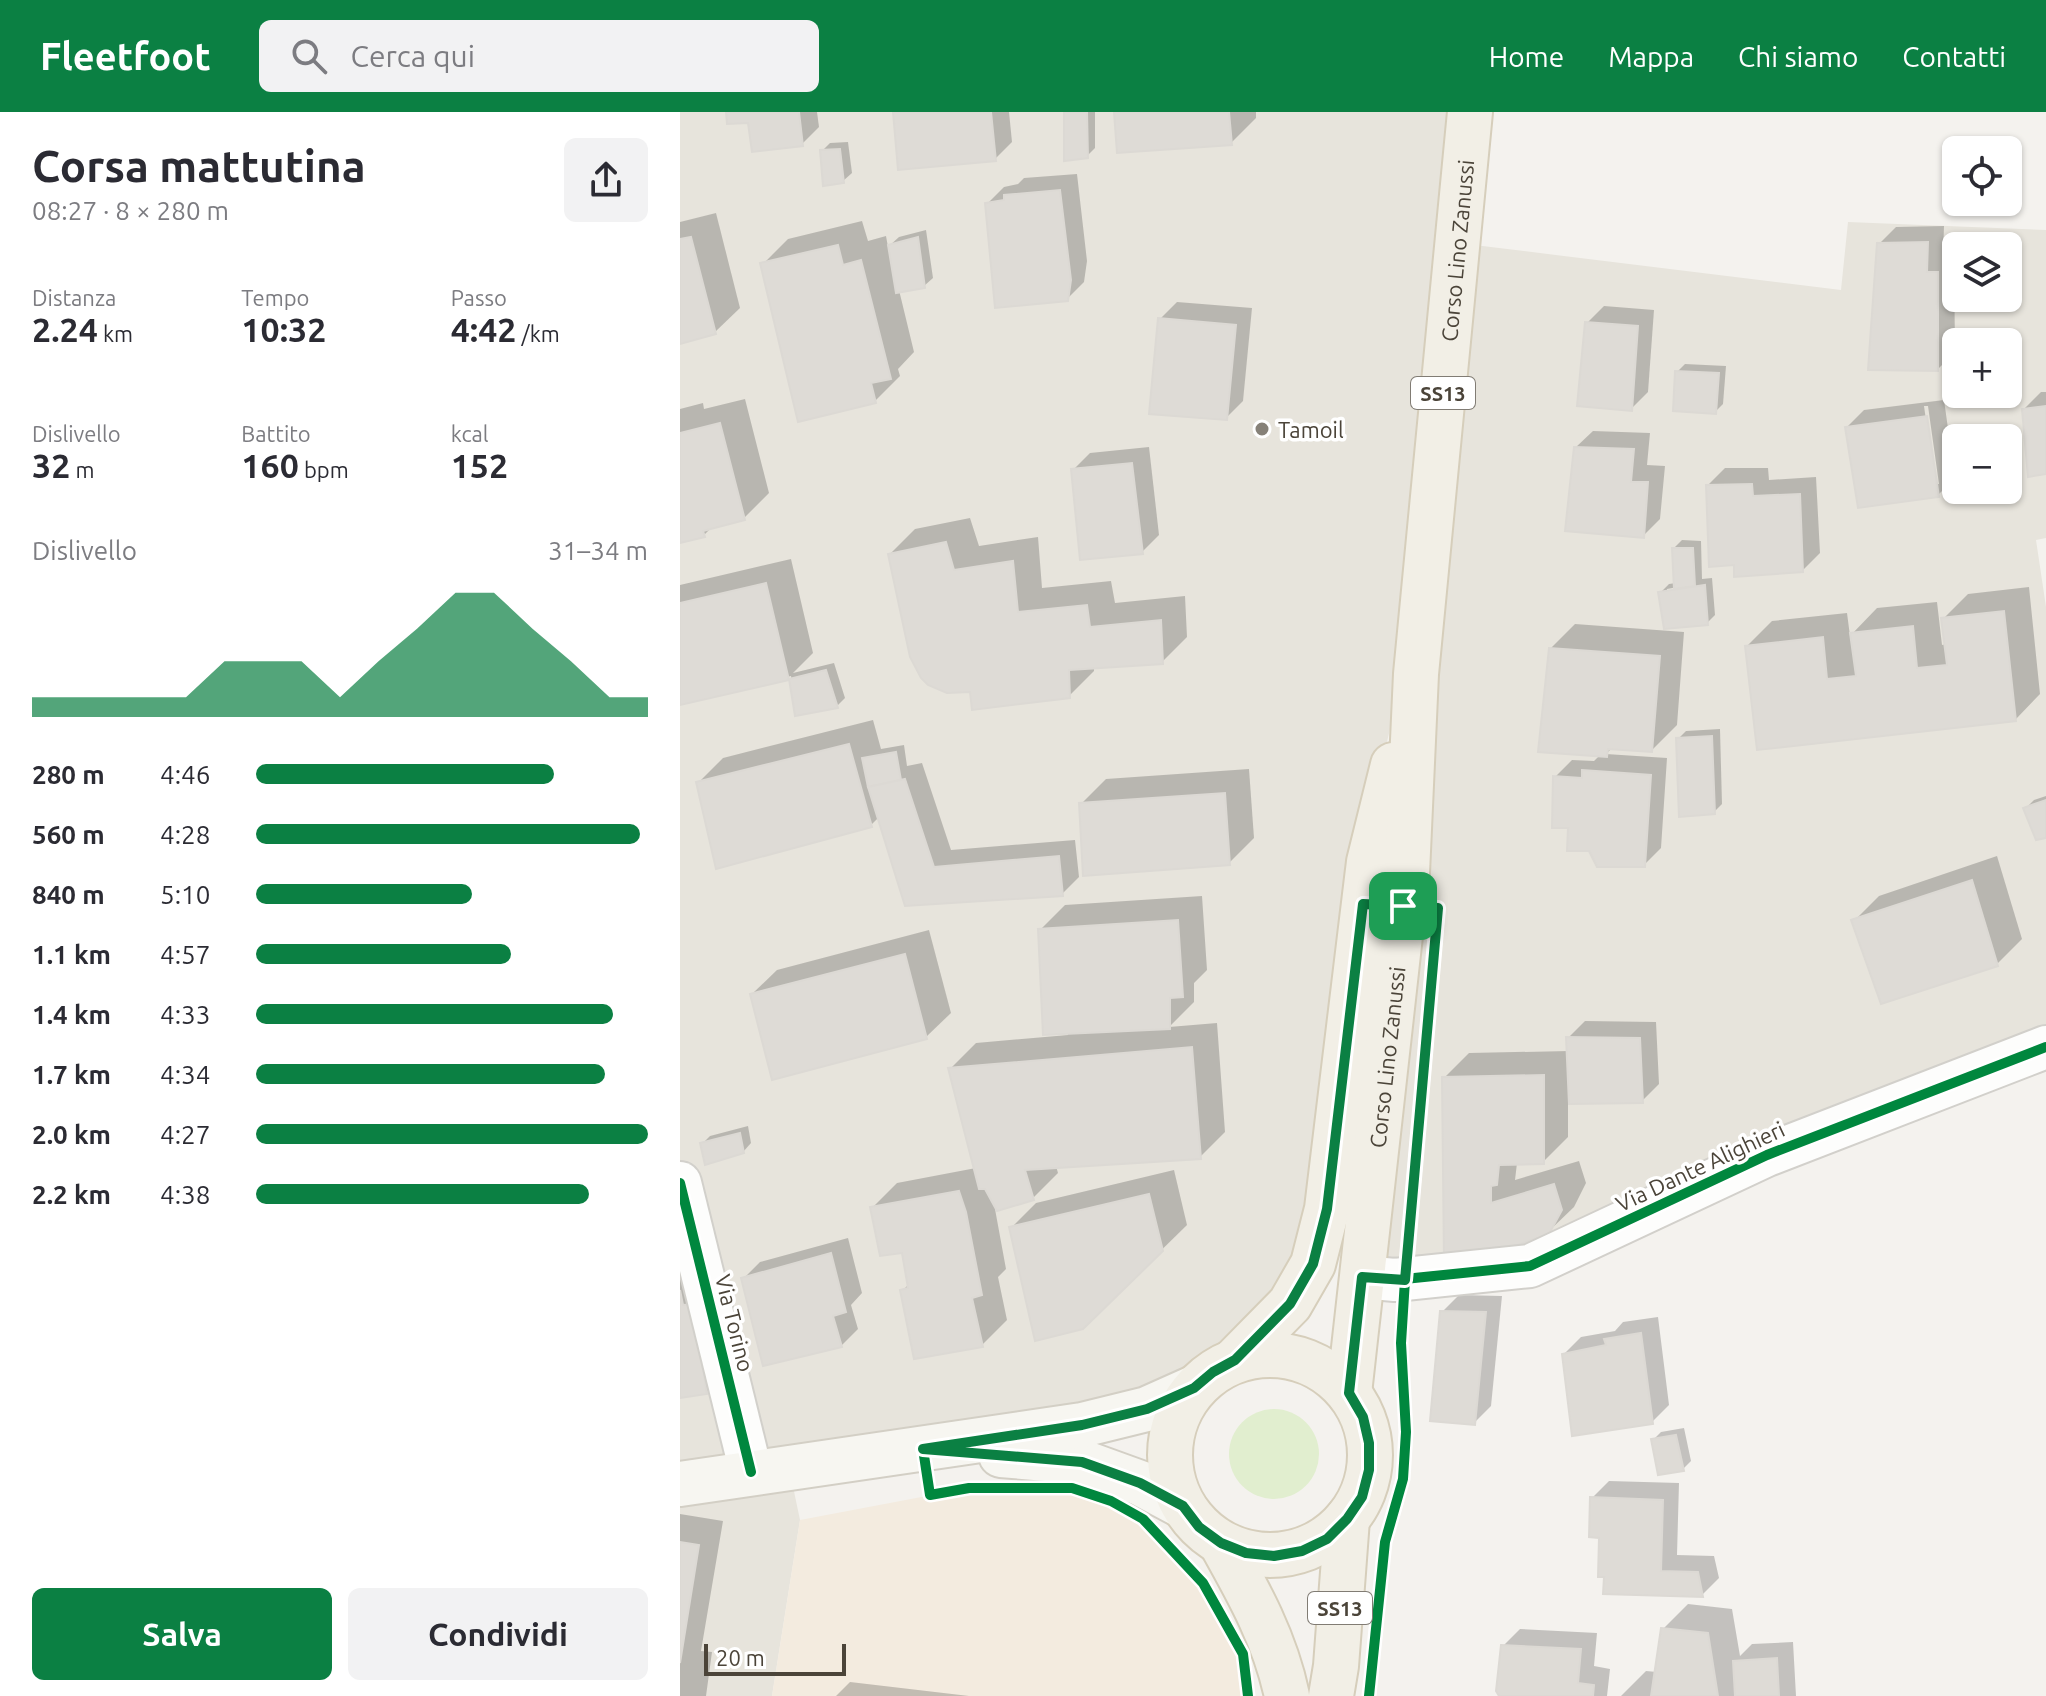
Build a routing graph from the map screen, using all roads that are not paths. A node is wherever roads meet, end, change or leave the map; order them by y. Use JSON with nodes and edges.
{"nodes":[{"id":1,"x":1470,"y":112,"type":"edge"},
{"id":2,"x":1416,"y":674,"type":"junction"},
{"id":3,"x":2046,"y":1047,"type":"edge"},
{"id":4,"x":680,"y":1183,"type":"edge"},
{"id":5,"x":1362,"y":1277,"type":"junction"},
{"id":6,"x":1235,"y":1360,"type":"junction"},
{"id":7,"x":1194,"y":1388,"type":"junction"},
{"id":8,"x":1349,"y":1393,"type":"junction"},
{"id":9,"x":923,"y":1449,"type":"junction"},
{"id":10,"x":751,"y":1472,"type":"junction"},
{"id":11,"x":680,"y":1484,"type":"edge"},
{"id":12,"x":1183,"y":1506,"type":"junction"},
{"id":13,"x":1347,"y":1519,"type":"junction"},
{"id":14,"x":1221,"y":1543,"type":"junction"},
{"id":15,"x":1287,"y":1696,"type":"edge"},
{"id":16,"x":1331,"y":1696,"type":"edge"}],
"edges":[{"from":1,"to":2,"type":"main road","name":"Corso Lino Zanussi","number":"SS13"},
{"from":2,"to":5,"type":"main road","name":"Corso Lino Zanussi","number":"SS13"},
{"from":2,"to":6,"type":"main road","name":"Corso Lino Zanussi","number":"SS13"},
{"from":3,"to":5,"type":"street","name":"Via Dante Alighieri"},
{"from":4,"to":10,"type":"street","name":"Via Torino"},
{"from":5,"to":8,"type":"main road","name":"Corso Lino Zanussi","number":"SS13"},
{"from":6,"to":7,"type":"main road"},
{"from":6,"to":8,"type":"main road"},
{"from":7,"to":9,"type":"main road"},
{"from":7,"to":12,"type":"main road"},
{"from":8,"to":13,"type":"main road"},
{"from":9,"to":10,"type":"main road"},
{"from":9,"to":12,"type":"main road"},
{"from":10,"to":11,"type":"main road"},
{"from":12,"to":14,"type":"main road"},
{"from":13,"to":14,"type":"main road"},
{"from":13,"to":16,"type":"main road","number":"SS13"},
{"from":14,"to":15,"type":"main road"}]}
